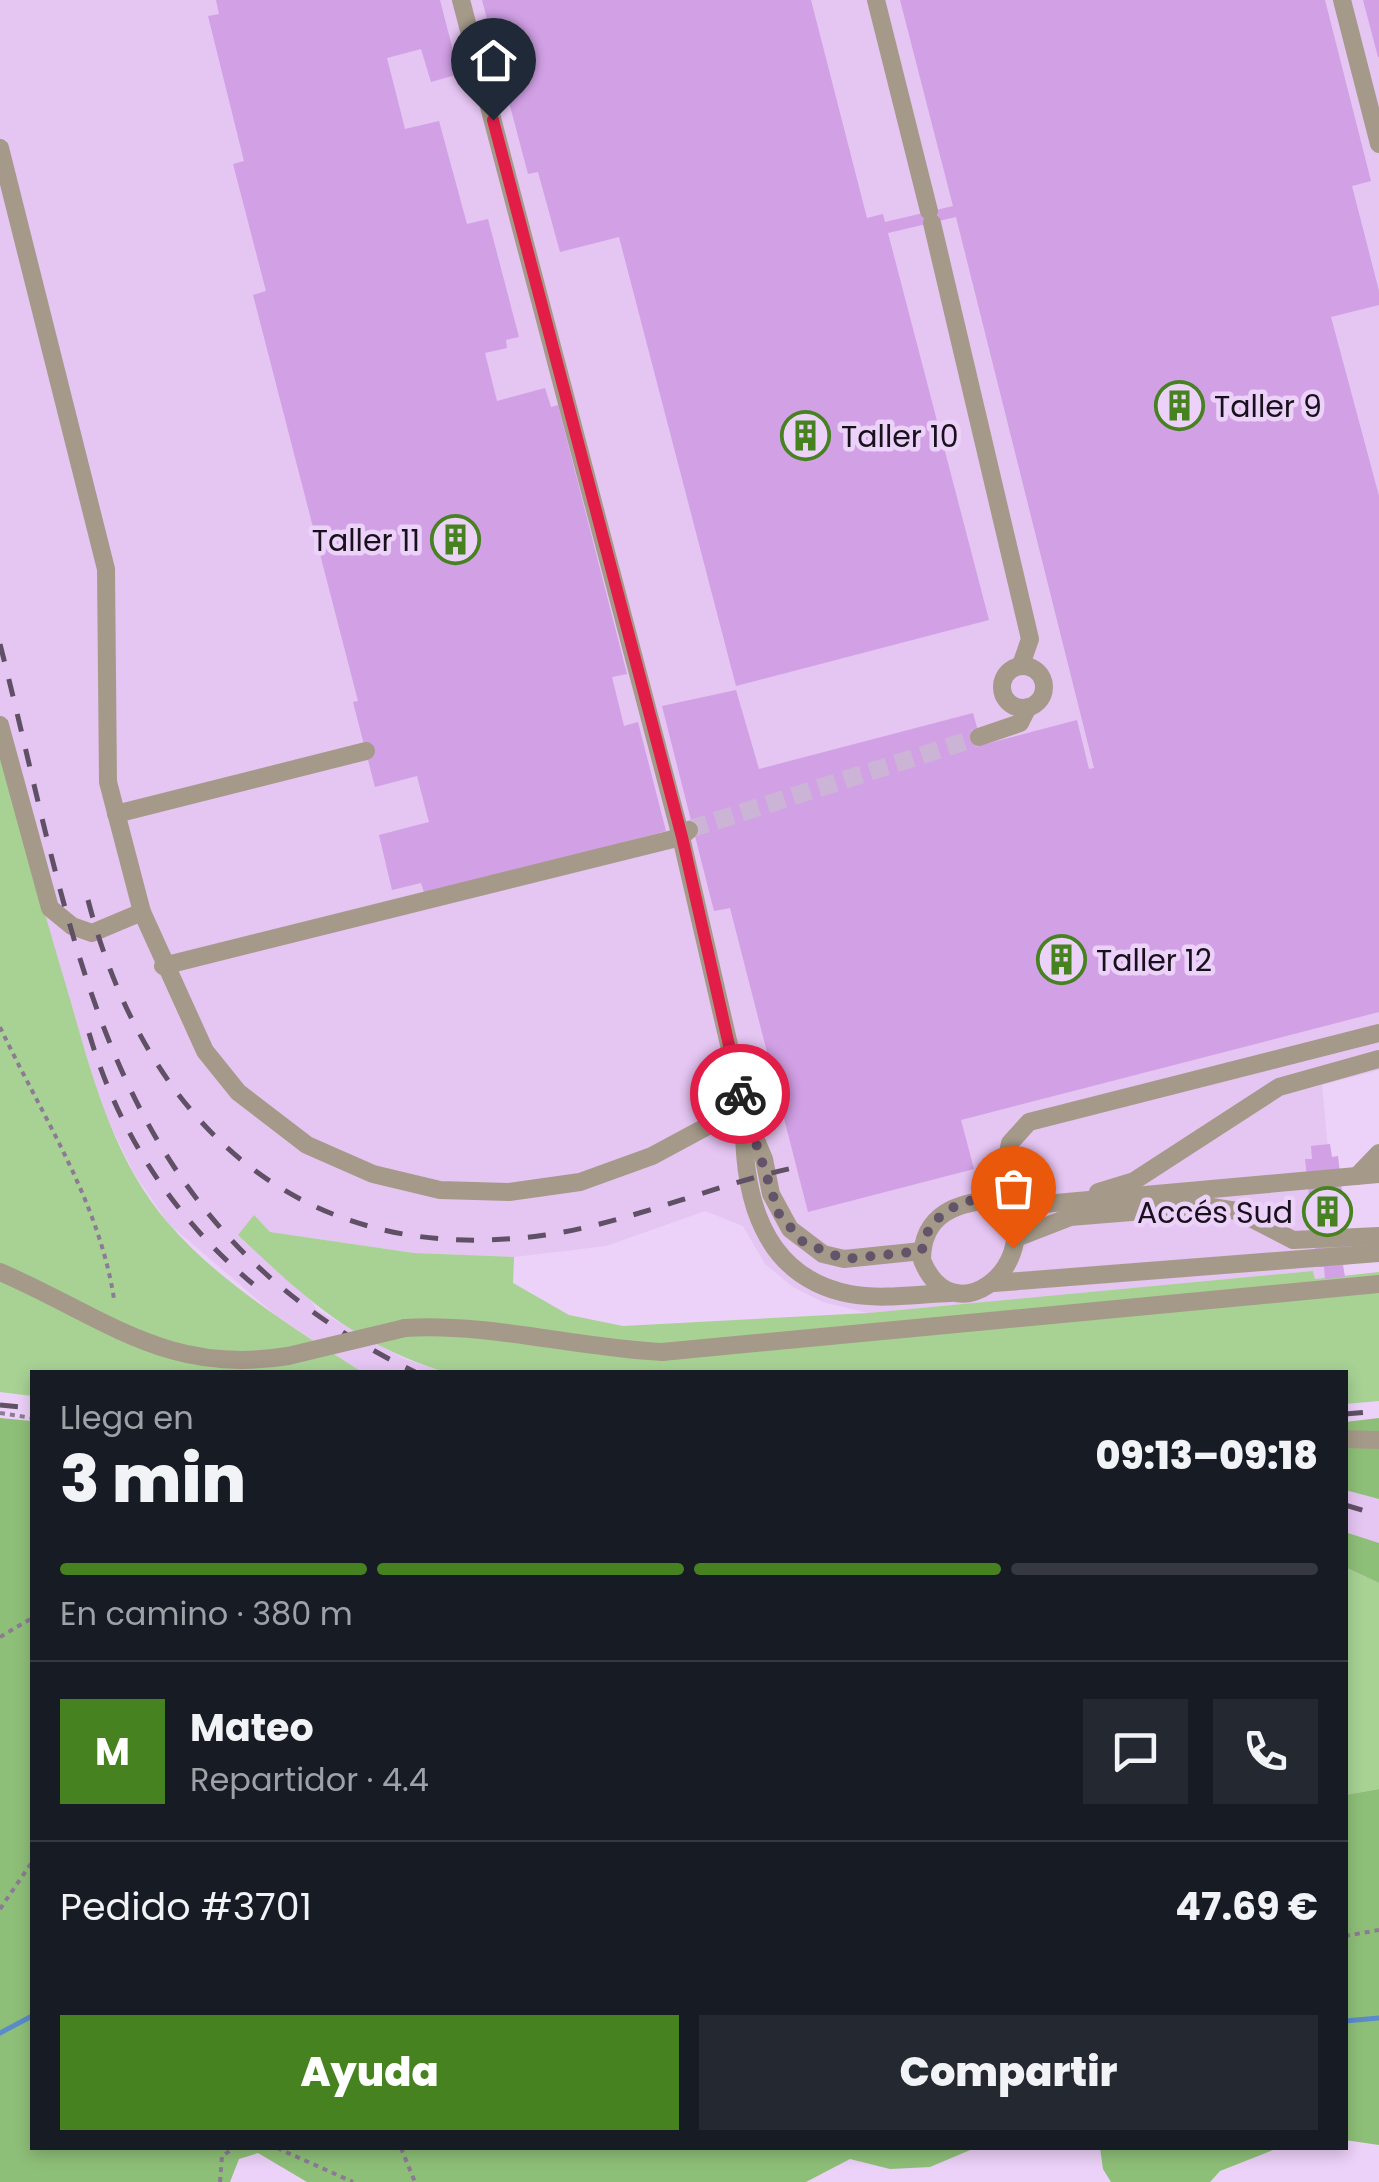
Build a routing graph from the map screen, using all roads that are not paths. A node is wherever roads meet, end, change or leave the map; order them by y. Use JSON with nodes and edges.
{"nodes":[{"id":1,"x":461,"y":0,"type":"edge"},
{"id":2,"x":876,"y":0,"type":"edge"},
{"id":3,"x":1342,"y":0,"type":"edge"},
{"id":4,"x":1379,"y":144,"type":"edge"},
{"id":5,"x":0,"y":148,"type":"edge"},
{"id":6,"x":1030,"y":639,"type":"junction"},
{"id":7,"x":1020,"y":666,"type":"junction"},
{"id":8,"x":1040,"y":674,"type":"junction"},
{"id":9,"x":1028,"y":708,"type":"junction"},
{"id":10,"x":0,"y":725,"type":"edge"},
{"id":11,"x":979,"y":737,"type":"tunnel mouth"},
{"id":12,"x":366,"y":751,"type":"dead end"},
{"id":13,"x":116,"y":814,"type":"junction"},
{"id":14,"x":686,"y":833,"type":"junction"},
{"id":15,"x":142,"y":912,"type":"junction"},
{"id":16,"x":163,"y":966,"type":"junction"},
{"id":17,"x":1379,"y":1033,"type":"edge"},
{"id":18,"x":1379,"y":1059,"type":"edge"},
{"id":19,"x":744,"y":1111,"type":"junction"},
{"id":20,"x":1379,"y":1153,"type":"edge"},
{"id":21,"x":1379,"y":1174,"type":"edge"},
{"id":22,"x":1357,"y":1176,"type":"junction"},
{"id":23,"x":1062,"y":1200,"type":"junction"},
{"id":24,"x":1004,"y":1203,"type":"junction"},
{"id":25,"x":1379,"y":1236,"type":"edge"},
{"id":26,"x":1016,"y":1238,"type":"junction"},
{"id":27,"x":922,"y":1251,"type":"junction"},
{"id":28,"x":1379,"y":1253,"type":"edge"},
{"id":29,"x":0,"y":1272,"type":"edge"},
{"id":30,"x":994,"y":1283,"type":"junction"},
{"id":31,"x":1379,"y":1284,"type":"edge"},
{"id":32,"x":951,"y":1293,"type":"junction"},
{"id":33,"x":1348,"y":1439,"type":"edge"},
{"id":34,"x":1379,"y":1440,"type":"edge"}],
"edges":[{"from":1,"to":14,"type":"street"},
{"from":2,"to":6,"type":"street"},
{"from":3,"to":4,"type":"street"},
{"from":5,"to":13,"type":"street"},
{"from":6,"to":7,"type":"street"},
{"from":6,"to":8,"type":"street"},
{"from":7,"to":8,"type":"street"},
{"from":7,"to":9,"type":"street"},
{"from":8,"to":9,"type":"street"},
{"from":9,"to":11,"type":"street"},
{"from":10,"to":15,"type":"street"},
{"from":12,"to":13,"type":"street"},
{"from":13,"to":15,"type":"street"},
{"from":14,"to":16,"type":"street"},
{"from":14,"to":19,"type":"street"},
{"from":15,"to":16,"type":"street"},
{"from":16,"to":19,"type":"street"},
{"from":17,"to":24,"type":"street"},
{"from":18,"to":23,"type":"street"},
{"from":19,"to":27,"type":"street"},
{"from":19,"to":32,"type":"street"},
{"from":20,"to":22,"type":"street"},
{"from":21,"to":22,"type":"street"},
{"from":22,"to":23,"type":"street"},
{"from":23,"to":24,"type":"street"},
{"from":24,"to":26,"type":"street"},
{"from":24,"to":27,"type":"street"},
{"from":25,"to":26,"type":"street"},
{"from":26,"to":30,"type":"street"},
{"from":27,"to":32,"type":"street"},
{"from":28,"to":30,"type":"street"},
{"from":29,"to":31,"type":"street","bridge":true},
{"from":30,"to":32,"type":"street"},
{"from":33,"to":34,"type":"street"}]}
